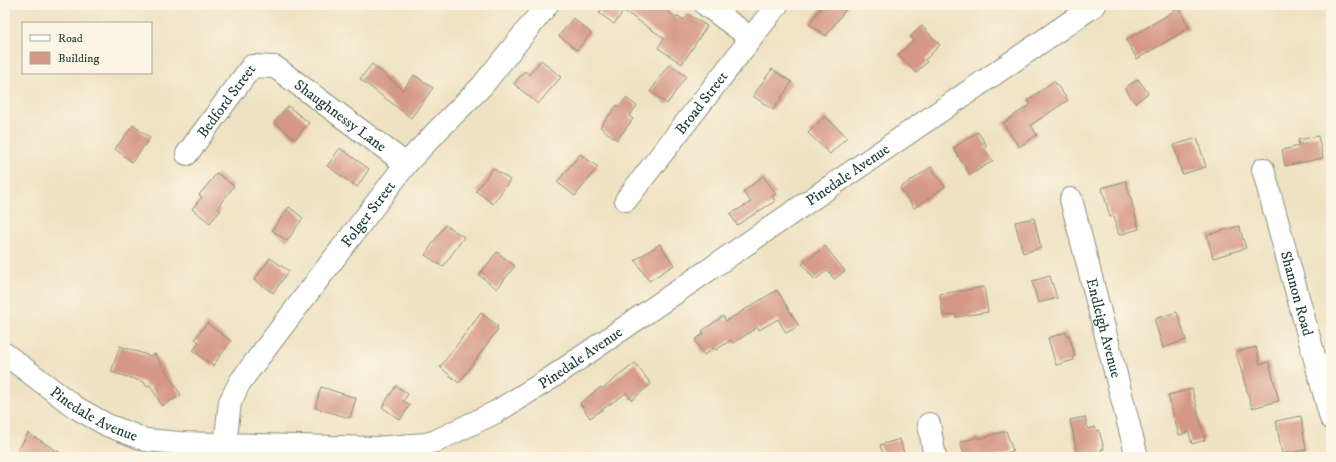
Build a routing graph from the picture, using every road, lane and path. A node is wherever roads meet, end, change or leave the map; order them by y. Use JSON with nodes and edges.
{"nodes":[{"id":1,"x":547,"y":5,"type":"edge"},
{"id":2,"x":706,"y":5,"type":"edge"},
{"id":3,"x":777,"y":5,"type":"edge"},
{"id":4,"x":1095,"y":5,"type":"edge"},
{"id":5,"x":751,"y":38,"type":"junction"},
{"id":6,"x":275,"y":67,"type":"joint"},
{"id":7,"x":187,"y":154,"type":"dead end"},
{"id":8,"x":406,"y":164,"type":"junction"},
{"id":9,"x":1263,"y":169,"type":"dead end"},
{"id":10,"x":1070,"y":199,"type":"dead end"},
{"id":11,"x":626,"y":200,"type":"dead end"},
{"id":12,"x":5,"y":354,"type":"edge"},
{"id":13,"x":1331,"y":418,"type":"edge"},
{"id":14,"x":929,"y":424,"type":"dead end"},
{"id":15,"x":225,"y":444,"type":"junction"},
{"id":16,"x":935,"y":457,"type":"edge"},
{"id":17,"x":1137,"y":457,"type":"edge"}],
"edges":[{"from":1,"to":8,"type":"street","name":"Folger Street"},
{"from":2,"to":5,"type":"street"},
{"from":3,"to":5,"type":"street","name":"Broad Street"},
{"from":4,"to":15,"type":"street","name":"Pinedale Avenue"},
{"from":5,"to":11,"type":"street","name":"Broad Street"},
{"from":6,"to":7,"type":"street","name":"Bedford Street"},
{"from":6,"to":8,"type":"street","name":"Shaughnessy Lane"},
{"from":8,"to":15,"type":"street","name":"Folger Street"},
{"from":9,"to":13,"type":"street","name":"Shannon Road"},
{"from":10,"to":17,"type":"street","name":"Endleigh Avenue"},
{"from":12,"to":15,"type":"street","name":"Pinedale Avenue"},
{"from":14,"to":16,"type":"street"}]}
